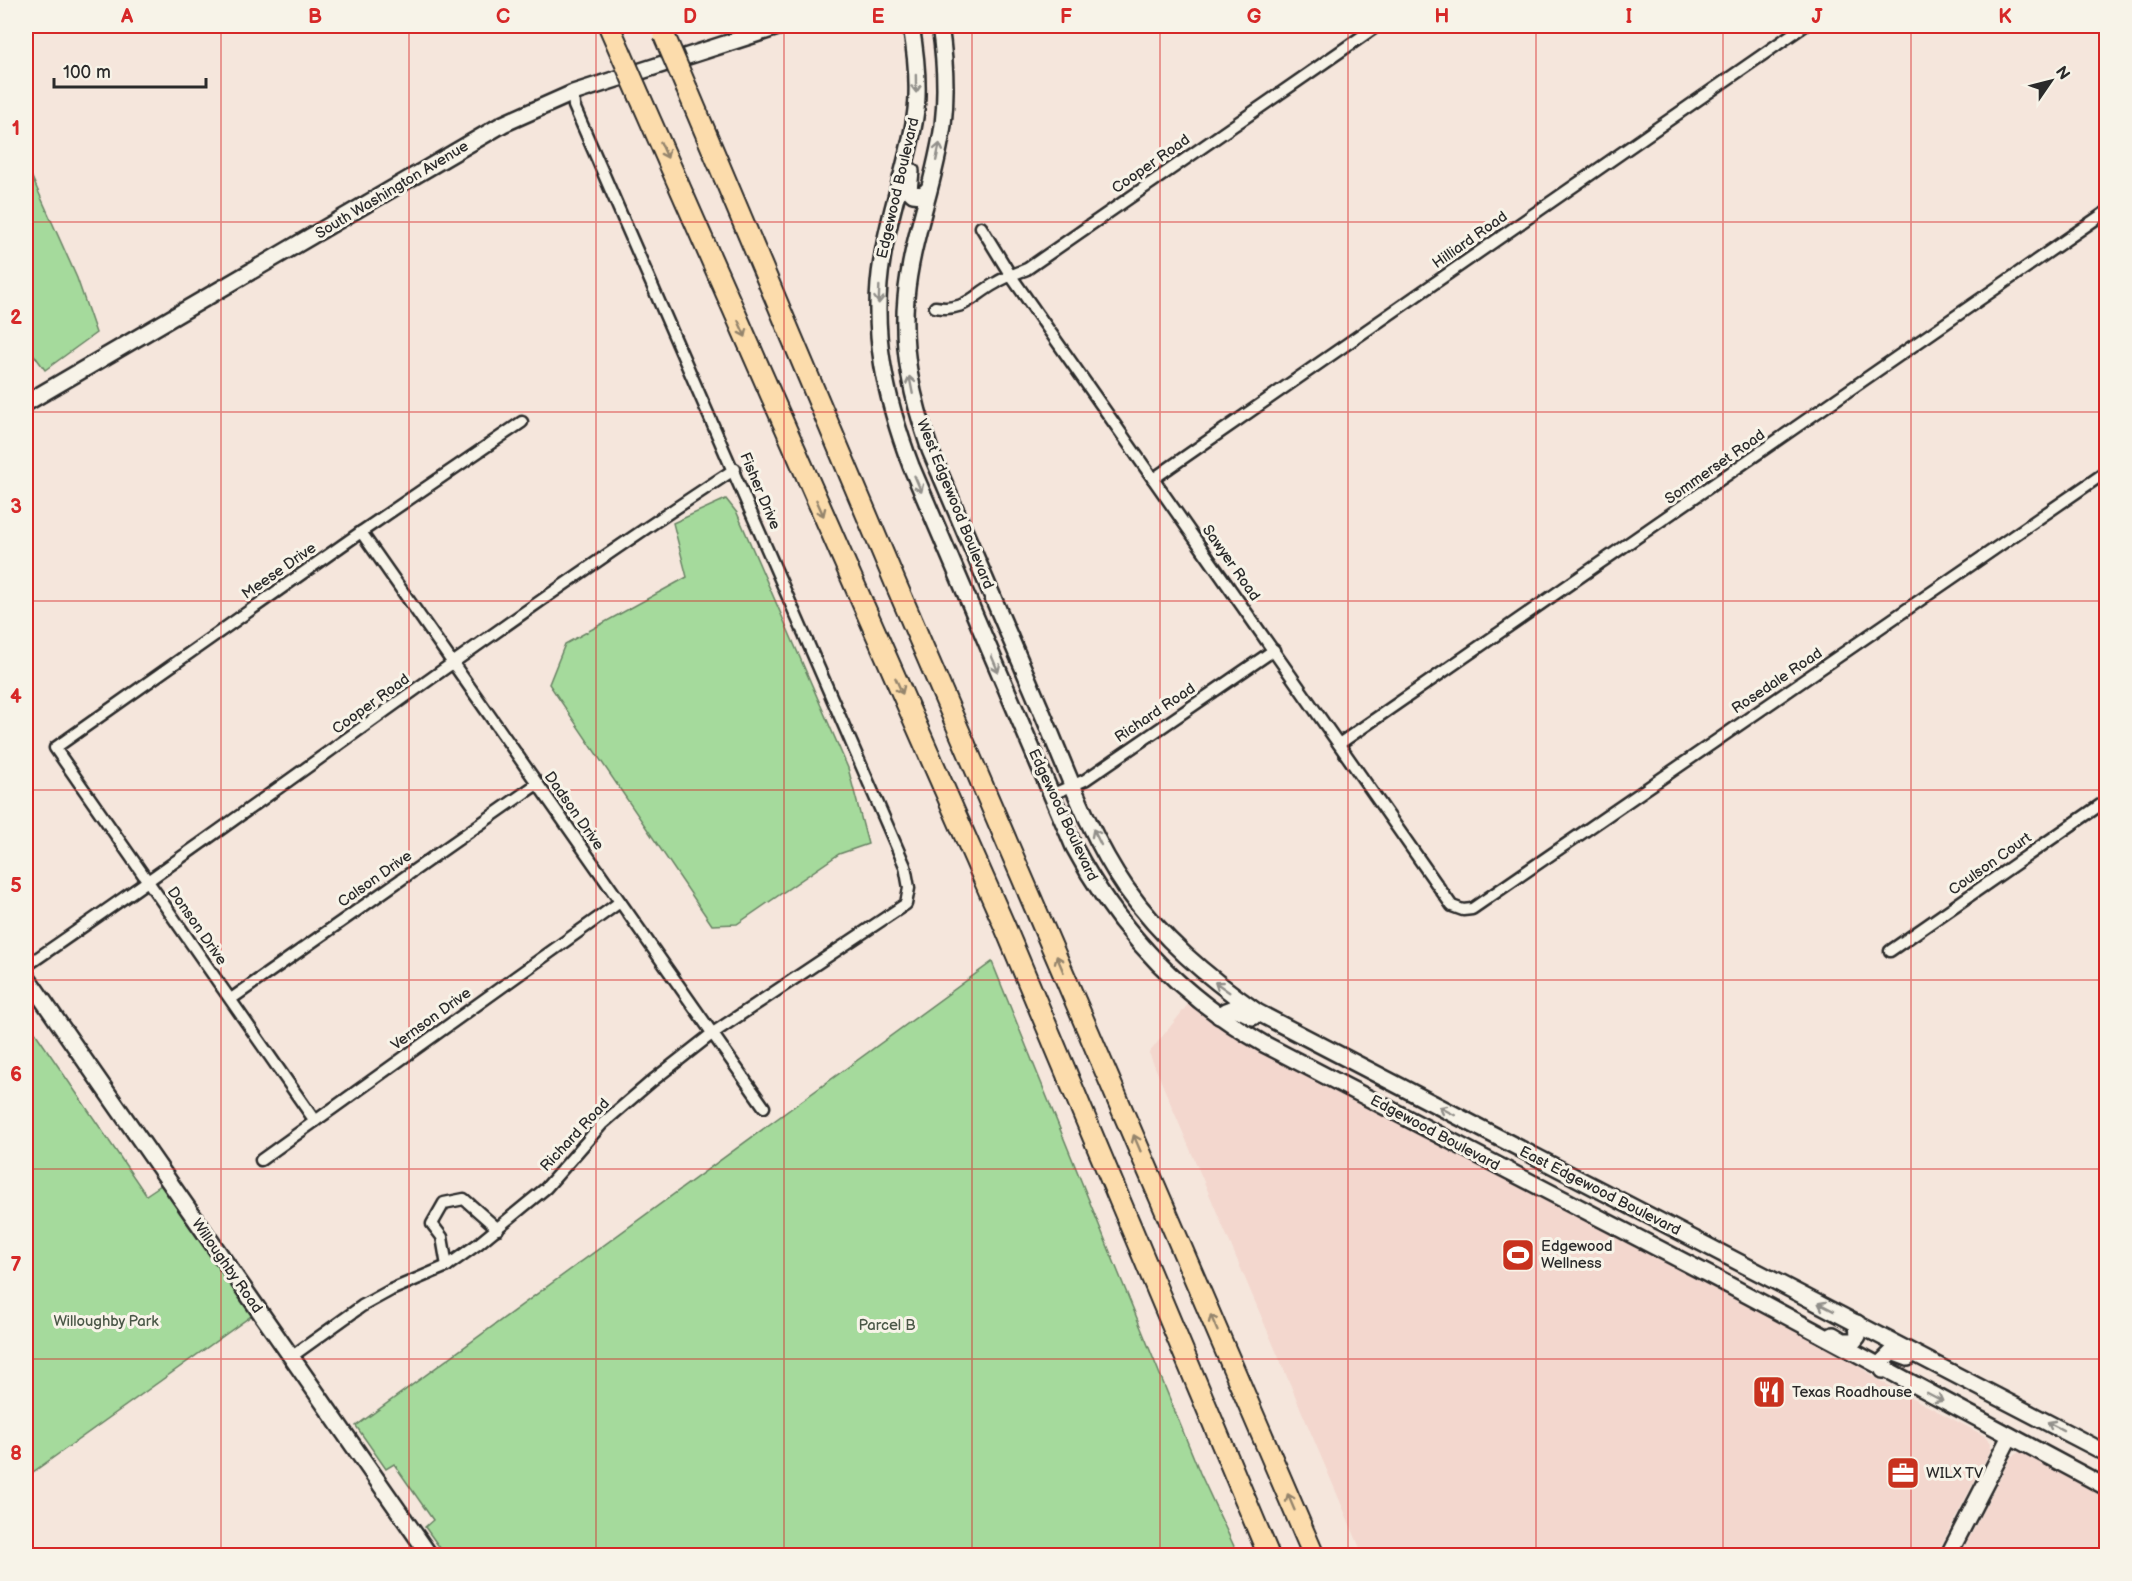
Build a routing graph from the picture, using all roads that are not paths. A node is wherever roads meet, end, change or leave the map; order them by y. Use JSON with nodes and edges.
{"nodes":[{"id":1,"x":609,"y":26,"type":"edge"},
{"id":2,"x":781,"y":26,"type":"edge"},
{"id":3,"x":910,"y":26,"type":"edge"},
{"id":4,"x":940,"y":26,"type":"edge"},
{"id":5,"x":1377,"y":26,"type":"edge"},
{"id":6,"x":1804,"y":26,"type":"edge"},
{"id":7,"x":662,"y":30,"type":"edge"},
{"id":8,"x":573,"y":93,"type":"junction"},
{"id":9,"x":916,"y":116,"type":"junction"},
{"id":10,"x":928,"y":190,"type":"junction"},
{"id":11,"x":2106,"y":213,"type":"edge"},
{"id":12,"x":981,"y":227,"type":"dead end"},
{"id":13,"x":1011,"y":276,"type":"junction"},
{"id":14,"x":935,"y":307,"type":"dead end"},
{"id":15,"x":26,"y":403,"type":"edge"},
{"id":16,"x":522,"y":422,"type":"dead end"},
{"id":17,"x":735,"y":470,"type":"junction"},
{"id":18,"x":2106,"y":472,"type":"edge"},
{"id":19,"x":1153,"y":479,"type":"junction"},
{"id":20,"x":361,"y":532,"type":"junction"},
{"id":21,"x":1274,"y":650,"type":"junction"},
{"id":22,"x":453,"y":663,"type":"junction"},
{"id":23,"x":1339,"y":744,"type":"junction"},
{"id":24,"x":55,"y":748,"type":"joint"},
{"id":25,"x":537,"y":784,"type":"junction"},
{"id":26,"x":1073,"y":785,"type":"junction"},
{"id":27,"x":1051,"y":795,"type":"junction"},
{"id":28,"x":2106,"y":801,"type":"edge"},
{"id":29,"x":148,"y":882,"type":"junction"},
{"id":30,"x":1126,"y":887,"type":"joint"},
{"id":31,"x":620,"y":902,"type":"junction"},
{"id":32,"x":906,"y":904,"type":"joint"},
{"id":33,"x":1462,"y":910,"type":"joint"},
{"id":34,"x":1890,"y":951,"type":"dead end"},
{"id":35,"x":26,"y":966,"type":"edge"},
{"id":36,"x":26,"y":976,"type":"edge"},
{"id":37,"x":231,"y":999,"type":"junction"},
{"id":38,"x":1219,"y":1016,"type":"junction"},
{"id":39,"x":713,"y":1033,"type":"junction"},
{"id":40,"x":1315,"y":1043,"type":"junction"},
{"id":41,"x":1310,"y":1068,"type":"junction"},
{"id":42,"x":1399,"y":1086,"type":"junction"},
{"id":43,"x":764,"y":1107,"type":"dead end"},
{"id":44,"x":315,"y":1121,"type":"junction"},
{"id":45,"x":1451,"y":1141,"type":"junction"},
{"id":46,"x":261,"y":1160,"type":"dead end"},
{"id":47,"x":1550,"y":1166,"type":"junction"},
{"id":48,"x":498,"y":1229,"type":"junction"},
{"id":49,"x":447,"y":1266,"type":"junction"},
{"id":50,"x":1723,"y":1282,"type":"junction"},
{"id":51,"x":1803,"y":1296,"type":"junction"},
{"id":52,"x":1780,"y":1315,"type":"junction"},
{"id":53,"x":1857,"y":1323,"type":"junction"},
{"id":54,"x":291,"y":1357,"type":"junction"},
{"id":55,"x":1883,"y":1370,"type":"junction"},
{"id":56,"x":2003,"y":1399,"type":"junction"},
{"id":57,"x":2010,"y":1436,"type":"junction"},
{"id":58,"x":2106,"y":1453,"type":"edge"},
{"id":59,"x":2058,"y":1462,"type":"junction"},
{"id":60,"x":2106,"y":1478,"type":"edge"},
{"id":61,"x":2106,"y":1487,"type":"edge"},
{"id":62,"x":429,"y":1556,"type":"edge"},
{"id":63,"x":1269,"y":1556,"type":"edge"},
{"id":64,"x":1314,"y":1556,"type":"edge"},
{"id":65,"x":1948,"y":1556,"type":"edge"}],
"edges":[{"from":1,"to":63,"type":"highway","one_way":true,"bridge":true},
{"from":2,"to":8,"type":"street","name":"South Washington Avenue"},
{"from":3,"to":9,"type":"street","name":"Edgewood Boulevard","one_way":true},
{"from":10,"to":4,"type":"street","name":"West Edgewood Boulevard","one_way":true},
{"from":5,"to":13,"type":"street","name":"Cooper Road"},
{"from":6,"to":19,"type":"street","name":"Hilliard Road"},
{"from":64,"to":7,"type":"highway","one_way":true,"bridge":true},
{"from":8,"to":15,"type":"street","name":"South Washington Avenue"},
{"from":8,"to":17,"type":"street","name":"Fisher Drive"},
{"from":9,"to":10,"type":"street"},
{"from":9,"to":27,"type":"street","name":"Edgewood Boulevard","one_way":true},
{"from":26,"to":10,"type":"street","name":"West Edgewood Boulevard","one_way":true},
{"from":11,"to":23,"type":"street","name":"Sommerset Road"},
{"from":12,"to":13,"type":"street","name":"Sawyer Road"},
{"from":13,"to":14,"type":"street","name":"Cooper Road"},
{"from":13,"to":19,"type":"street","name":"Sawyer Road"},
{"from":16,"to":20,"type":"street","name":"Meese Drive"},
{"from":17,"to":22,"type":"street","name":"Cooper Road"},
{"from":17,"to":32,"type":"street","name":"Fisher Drive"},
{"from":18,"to":33,"type":"street","name":"Rosedale Road"},
{"from":19,"to":21,"type":"street","name":"Sawyer Road"},
{"from":20,"to":22,"type":"street","name":"Dadson Drive"},
{"from":20,"to":24,"type":"street","name":"Meese Drive"},
{"from":21,"to":23,"type":"street","name":"Sawyer Road"},
{"from":21,"to":26,"type":"street","name":"Richard Road"},
{"from":22,"to":25,"type":"street","name":"Dadson Drive"},
{"from":22,"to":29,"type":"street","name":"Cooper Road"},
{"from":23,"to":33,"type":"street","name":"Sawyer Road"},
{"from":24,"to":29,"type":"street","name":"Donson Drive"},
{"from":25,"to":31,"type":"street","name":"Dadson Drive"},
{"from":25,"to":37,"type":"street","name":"Calson Drive"},
{"from":26,"to":27,"type":"street","name":"Richard Road"},
{"from":30,"to":26,"type":"street","name":"West Edgewood Boulevard","one_way":true},
{"from":27,"to":38,"type":"street","name":"Edgewood Boulevard"},
{"from":28,"to":34,"type":"street","name":"Coulson Court"},
{"from":29,"to":35,"type":"street","name":"Cooper Road"},
{"from":29,"to":37,"type":"street","name":"Donson Drive"},
{"from":40,"to":30,"type":"street","name":"East Edgewood Boulevard","one_way":true},
{"from":31,"to":39,"type":"street","name":"Dadson Drive"},
{"from":31,"to":44,"type":"street","name":"Vernson Drive"},
{"from":32,"to":39,"type":"street","name":"Richard Road"},
{"from":36,"to":54,"type":"street","name":"Willoughby Road"},
{"from":37,"to":44,"type":"street","name":"Donson Drive"},
{"from":38,"to":40,"type":"street"},
{"from":38,"to":41,"type":"street","name":"Edgewood Boulevard"},
{"from":39,"to":43,"type":"street","name":"Dadson Drive"},
{"from":39,"to":48,"type":"street","name":"Richard Road"},
{"from":40,"to":42,"type":"street","name":"East Edgewood Boulevard"},
{"from":41,"to":42,"type":"street"},
{"from":41,"to":45,"type":"street","name":"Edgewood Boulevard"},
{"from":47,"to":42,"type":"street","name":"East Edgewood Boulevard","one_way":true},
{"from":44,"to":46,"type":"street","name":"Vernson Drive"},
{"from":45,"to":47,"type":"street"},
{"from":45,"to":50,"type":"street","name":"Edgewood Boulevard"},
{"from":47,"to":51,"type":"street","name":"East Edgewood Boulevard"},
{"from":48,"to":49,"type":"street","name":"Richard Road"},
{"from":48,"to":49,"type":"street"},
{"from":49,"to":54,"type":"street","name":"Richard Road"},
{"from":50,"to":51,"type":"street"},
{"from":50,"to":52,"type":"street","name":"Edgewood Boulevard"},
{"from":53,"to":51,"type":"street","name":"East Edgewood Boulevard","one_way":true},
{"from":52,"to":53,"type":"street"},
{"from":52,"to":55,"type":"street","name":"Edgewood Boulevard"},
{"from":53,"to":56,"type":"street","name":"East Edgewood Boulevard"},
{"from":54,"to":62,"type":"street","name":"Willoughby Road"},
{"from":55,"to":56,"type":"street"},
{"from":55,"to":57,"type":"street","one_way":true},
{"from":58,"to":56,"type":"street","name":"East Edgewood Boulevard","one_way":true},
{"from":57,"to":59,"type":"street"},
{"from":57,"to":65,"type":"street"},
{"from":59,"to":60,"type":"street"},
{"from":59,"to":61,"type":"street"}]}
